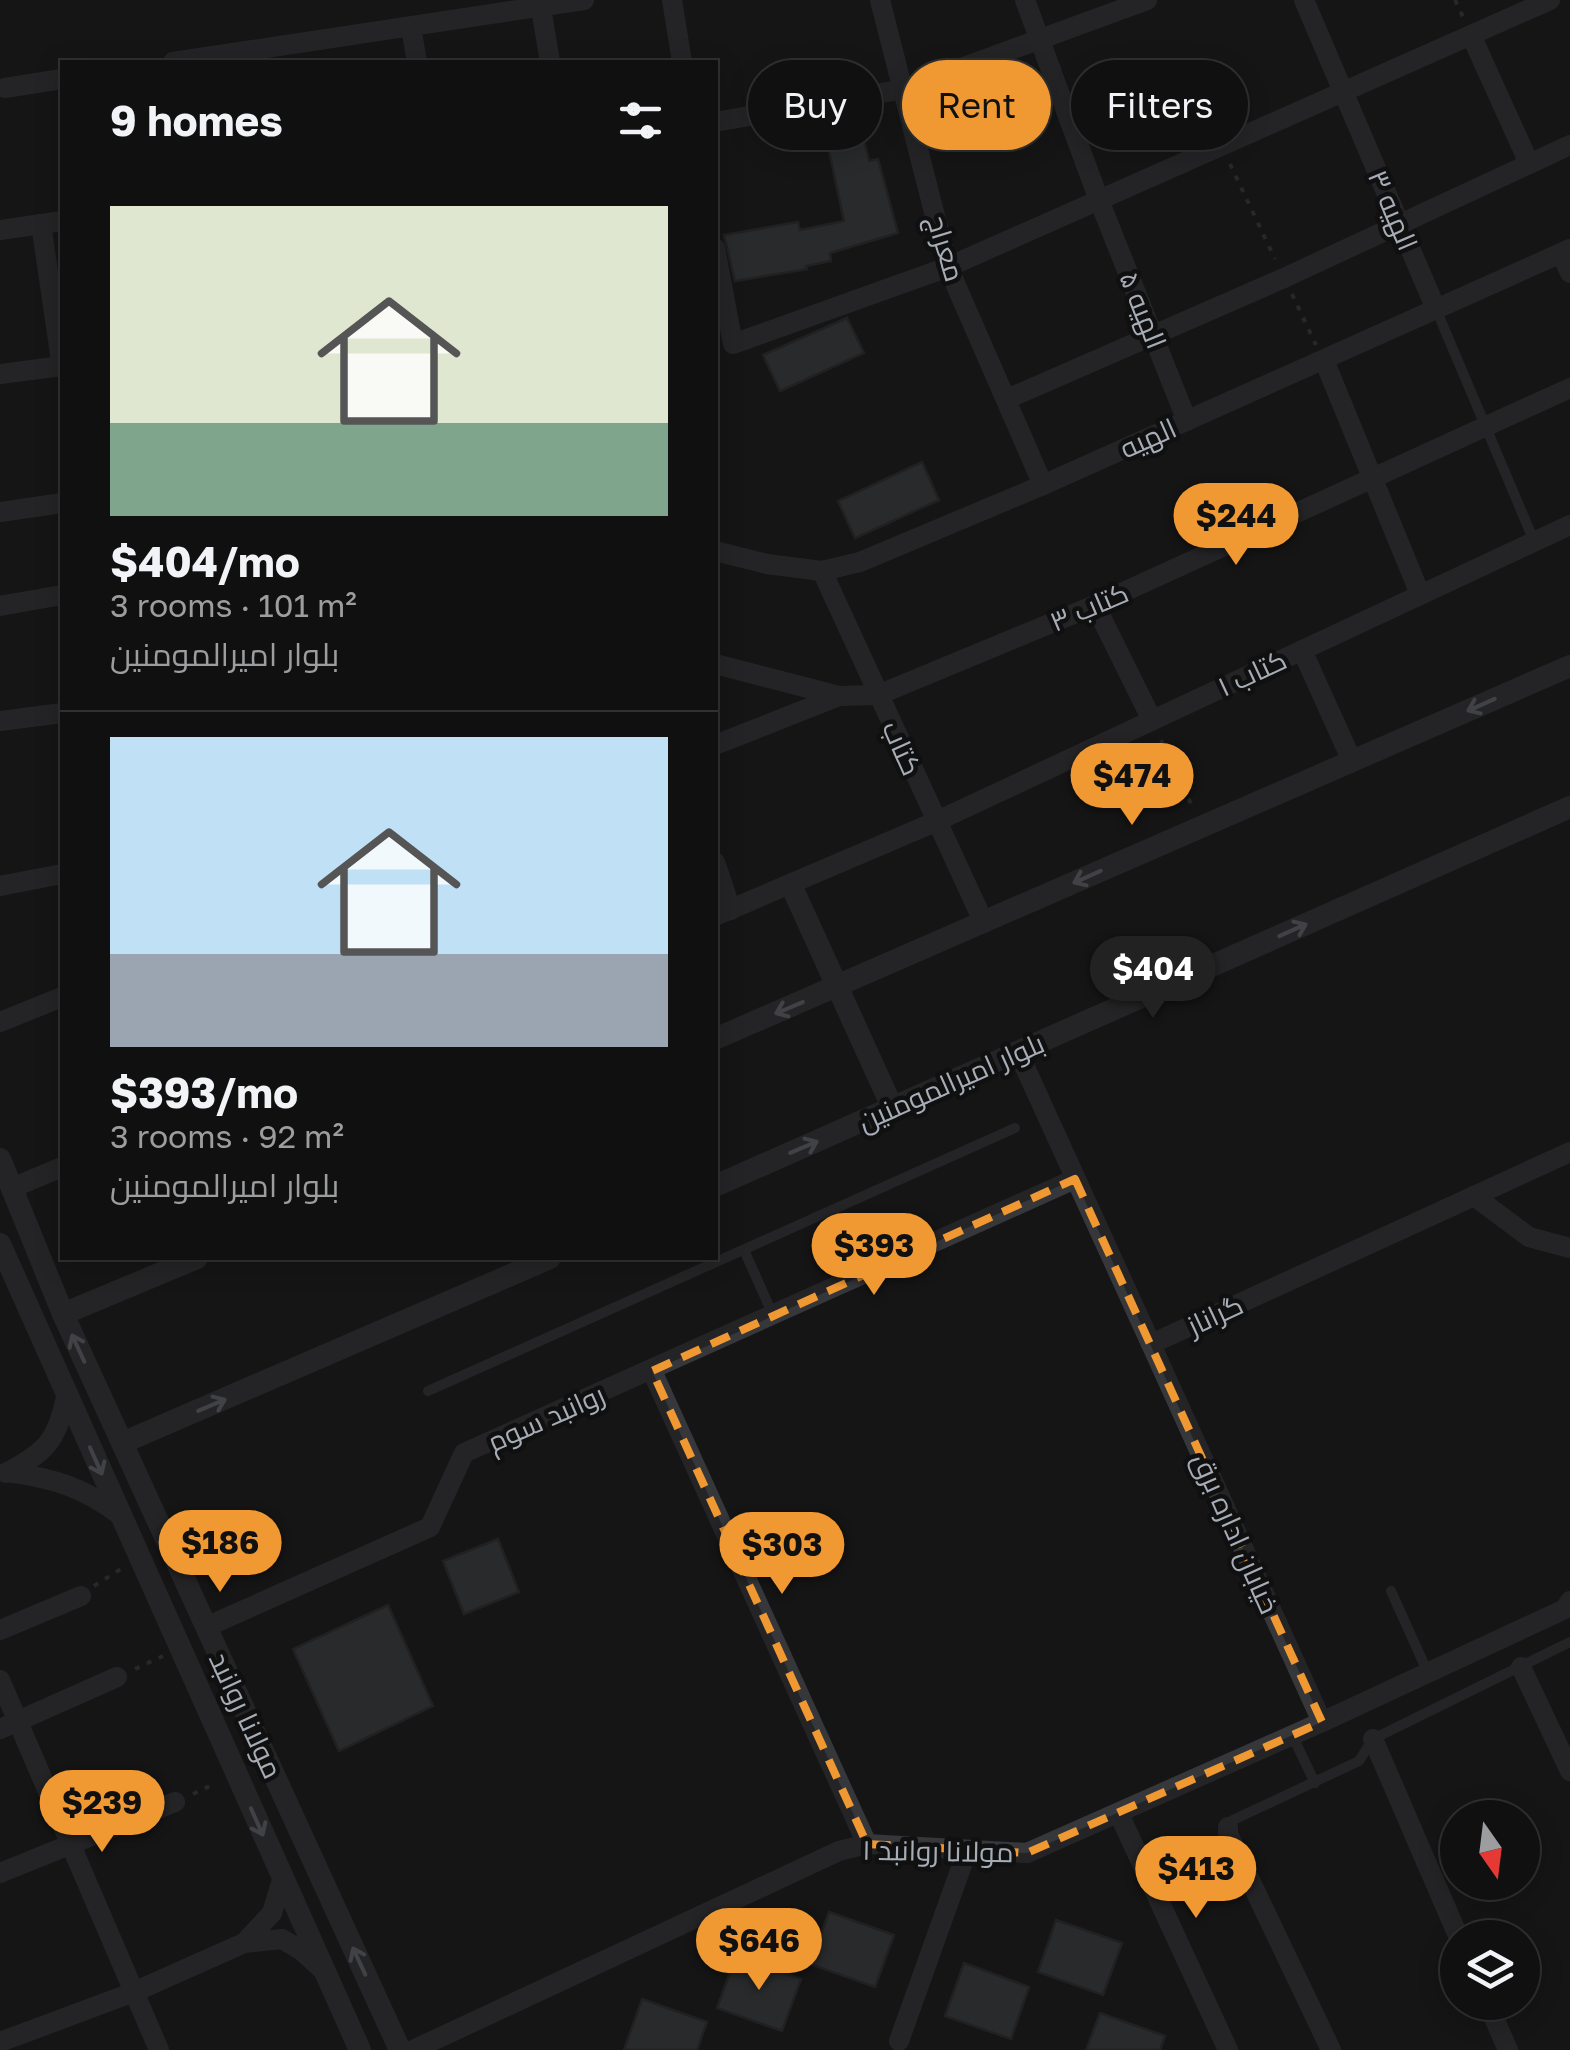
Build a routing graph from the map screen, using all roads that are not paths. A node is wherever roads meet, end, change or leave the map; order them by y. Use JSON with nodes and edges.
{"nodes":[{"id":1,"x":584,"y":0,"type":"edge"},
{"id":2,"x":672,"y":0,"type":"edge"},
{"id":3,"x":880,"y":0,"type":"edge"},
{"id":4,"x":1025,"y":0,"type":"edge"},
{"id":5,"x":1147,"y":0,"type":"edge"},
{"id":6,"x":1304,"y":0,"type":"edge"},
{"id":7,"x":1550,"y":0,"type":"edge"},
{"id":8,"x":541,"y":8,"type":"junction"},
{"id":9,"x":411,"y":27,"type":"junction"},
{"id":10,"x":1471,"y":35,"type":"junction"},
{"id":11,"x":1040,"y":39,"type":"junction"},
{"id":12,"x":187,"y":60,"type":"edge"},
{"id":13,"x":416,"y":60,"type":"edge"},
{"id":14,"x":550,"y":60,"type":"edge"},
{"id":15,"x":682,"y":60,"type":"edge"},
{"id":16,"x":983,"y":60,"type":"edge"},
{"id":17,"x":60,"y":79,"type":"edge"},
{"id":18,"x":902,"y":82,"type":"edge"},
{"id":19,"x":5,"y":88,"type":"dead end"},
{"id":20,"x":902,"y":89,"type":"edge"},
{"id":21,"x":1343,"y":92,"type":"junction"},
{"id":22,"x":718,"y":121,"type":"edge"},
{"id":23,"x":1570,"y":145,"type":"edge"},
{"id":24,"x":919,"y":150,"type":"edge"},
{"id":25,"x":1529,"y":163,"type":"junction"},
{"id":26,"x":1099,"y":200,"type":"junction"},
{"id":27,"x":1399,"y":222,"type":"junction"},
{"id":28,"x":52,"y":223,"type":"edge"},
{"id":29,"x":0,"y":230,"type":"edge"},
{"id":30,"x":1566,"y":251,"type":"edge"},
{"id":31,"x":718,"y":264,"type":"edge"},
{"id":32,"x":948,"y":267,"type":"junction"},
{"id":33,"x":1570,"y":274,"type":"edge"},
{"id":34,"x":1436,"y":309,"type":"junction"},
{"id":35,"x":1152,"y":334,"type":"junction"},
{"id":36,"x":60,"y":337,"type":"edge"},
{"id":37,"x":1324,"y":360,"type":"junction"},
{"id":38,"x":60,"y":366,"type":"edge"},
{"id":39,"x":0,"y":374,"type":"edge"},
{"id":40,"x":1570,"y":388,"type":"edge"},
{"id":41,"x":1007,"y":400,"type":"junction"},
{"id":42,"x":1187,"y":421,"type":"junction"},
{"id":43,"x":1484,"y":427,"type":"junction"},
{"id":44,"x":1374,"y":478,"type":"junction"},
{"id":45,"x":1043,"y":486,"type":"junction"},
{"id":46,"x":60,"y":503,"type":"edge"},
{"id":47,"x":0,"y":512,"type":"edge"},
{"id":48,"x":1570,"y":525,"type":"edge"},
{"id":49,"x":1534,"y":541,"type":"junction"},
{"id":50,"x":718,"y":552,"type":"edge"},
{"id":51,"x":822,"y":571,"type":"junction"},
{"id":52,"x":1420,"y":594,"type":"junction"},
{"id":53,"x":60,"y":595,"type":"edge"},
{"id":54,"x":1095,"y":605,"type":"junction"},
{"id":55,"x":0,"y":606,"type":"edge"},
{"id":56,"x":1302,"y":650,"type":"junction"},
{"id":57,"x":718,"y":665,"type":"edge"},
{"id":58,"x":1570,"y":666,"type":"edge"},
{"id":59,"x":878,"y":695,"type":"junction"},
{"id":60,"x":838,"y":696,"type":"junction"},
{"id":61,"x":60,"y":713,"type":"edge"},
{"id":62,"x":1152,"y":720,"type":"junction"},
{"id":63,"x":0,"y":721,"type":"edge"},
{"id":64,"x":718,"y":744,"type":"edge"},
{"id":65,"x":1352,"y":762,"type":"junction"},
{"id":66,"x":1570,"y":806,"type":"edge"},
{"id":67,"x":935,"y":822,"type":"junction"},
{"id":68,"x":60,"y":874,"type":"edge"},
{"id":69,"x":718,"y":881,"type":"edge"},
{"id":70,"x":791,"y":885,"type":"junction"},
{"id":71,"x":0,"y":886,"type":"edge"},
{"id":72,"x":723,"y":913,"type":"edge"},
{"id":73,"x":984,"y":923,"type":"junction"},
{"id":74,"x":839,"y":987,"type":"junction"},
{"id":75,"x":60,"y":998,"type":"edge"},
{"id":76,"x":0,"y":1022,"type":"edge"},
{"id":77,"x":718,"y":1038,"type":"edge"},
{"id":78,"x":1018,"y":1052,"type":"junction"},
{"id":79,"x":893,"y":1109,"type":"junction"},
{"id":80,"x":1016,"y":1128,"type":"dead end"},
{"id":81,"x":1570,"y":1152,"type":"edge"},
{"id":82,"x":0,"y":1159,"type":"edge"},
{"id":83,"x":60,"y":1167,"type":"edge"},
{"id":84,"x":1075,"y":1180,"type":"junction"},
{"id":85,"x":718,"y":1185,"type":"edge"},
{"id":86,"x":12,"y":1188,"type":"junction"},
{"id":87,"x":1474,"y":1196,"type":"junction"},
{"id":88,"x":0,"y":1244,"type":"edge"},
{"id":89,"x":1570,"y":1248,"type":"edge"},
{"id":90,"x":744,"y":1250,"type":"junction"},
{"id":91,"x":192,"y":1260,"type":"edge"},
{"id":92,"x":545,"y":1260,"type":"edge"},
{"id":93,"x":63,"y":1314,"type":"junction"},
{"id":94,"x":774,"y":1316,"type":"junction"},
{"id":95,"x":1150,"y":1344,"type":"junction"},
{"id":96,"x":652,"y":1371,"type":"junction"},
{"id":97,"x":96,"y":1385,"type":"junction"},
{"id":98,"x":428,"y":1392,"type":"dead end"},
{"id":99,"x":66,"y":1397,"type":"junction"},
{"id":100,"x":122,"y":1444,"type":"junction"},
{"id":101,"x":4,"y":1474,"type":"edge"},
{"id":102,"x":149,"y":1504,"type":"junction"},
{"id":103,"x":120,"y":1516,"type":"junction"},
{"id":104,"x":1391,"y":1591,"type":"dead end"},
{"id":105,"x":81,"y":1596,"type":"road end"},
{"id":106,"x":1570,"y":1601,"type":"edge"},
{"id":107,"x":206,"y":1627,"type":"junction"},
{"id":108,"x":0,"y":1630,"type":"edge"},
{"id":109,"x":1570,"y":1642,"type":"edge"},
{"id":110,"x":1521,"y":1667,"type":"junction"},
{"id":111,"x":1428,"y":1673,"type":"junction"},
{"id":112,"x":117,"y":1676,"type":"road end"},
{"id":113,"x":0,"y":1680,"type":"edge"},
{"id":114,"x":1322,"y":1722,"type":"junction"},
{"id":115,"x":9,"y":1725,"type":"edge"},
{"id":116,"x":1292,"y":1735,"type":"junction"},
{"id":117,"x":1372,"y":1739,"type":"junction"},
{"id":118,"x":268,"y":1762,"type":"junction"},
{"id":119,"x":1570,"y":1771,"type":"edge"},
{"id":120,"x":236,"y":1774,"type":"junction"},
{"id":121,"x":1315,"y":1782,"type":"junction"},
{"id":122,"x":175,"y":1802,"type":"road end"},
{"id":123,"x":1118,"y":1814,"type":"junction"},
{"id":124,"x":1228,"y":1826,"type":"joint"},
{"id":125,"x":70,"y":1844,"type":"junction"},
{"id":126,"x":867,"y":1844,"type":"junction"},
{"id":127,"x":967,"y":1851,"type":"junction"},
{"id":128,"x":0,"y":1872,"type":"edge"},
{"id":129,"x":282,"y":1880,"type":"junction"},
{"id":130,"x":1451,"y":1920,"type":"edge"},
{"id":131,"x":244,"y":1944,"type":"junction"},
{"id":132,"x":323,"y":1970,"type":"junction"},
{"id":133,"x":134,"y":1992,"type":"junction"},
{"id":134,"x":1495,"y":2020,"type":"edge"},
{"id":135,"x":899,"y":2040,"type":"dead end"},
{"id":136,"x":0,"y":2042,"type":"edge"},
{"id":137,"x":4,"y":2050,"type":"edge"},
{"id":138,"x":158,"y":2050,"type":"edge"},
{"id":139,"x":360,"y":2050,"type":"edge"},
{"id":140,"x":400,"y":2050,"type":"edge"},
{"id":141,"x":413,"y":2050,"type":"edge"},
{"id":142,"x":1228,"y":2050,"type":"edge"},
{"id":143,"x":1331,"y":2050,"type":"edge"},
{"id":144,"x":1508,"y":2050,"type":"edge"}],
"edges":[{"from":1,"to":8,"type":"street"},
{"from":2,"to":15,"type":"street"},
{"from":3,"to":18,"type":"street","name":"معراج"},
{"from":4,"to":11,"type":"street","name":"الهیه ۵"},
{"from":5,"to":11,"type":"street"},
{"from":6,"to":21,"type":"street","name":"الهیه ۳"},
{"from":7,"to":10,"type":"street"},
{"from":8,"to":9,"type":"street"},
{"from":8,"to":14,"type":"street"},
{"from":9,"to":12,"type":"street"},
{"from":9,"to":13,"type":"street"},
{"from":10,"to":21,"type":"street"},
{"from":10,"to":25,"type":"street"},
{"from":11,"to":16,"type":"street"},
{"from":11,"to":26,"type":"street","name":"الهیه ۵"},
{"from":17,"to":19,"type":"street"},
{"from":20,"to":22,"type":"street"},
{"from":21,"to":26,"type":"street"},
{"from":21,"to":27,"type":"street","name":"الهیه ۳"},
{"from":23,"to":25,"type":"street"},
{"from":24,"to":32,"type":"street","name":"معراج"},
{"from":25,"to":27,"type":"street"},
{"from":26,"to":32,"type":"street"},
{"from":26,"to":35,"type":"street","name":"الهیه ۵"},
{"from":27,"to":34,"type":"street","name":"الهیه ۳"},
{"from":27,"to":35,"type":"street"},
{"from":28,"to":29,"type":"street"},
{"from":28,"to":36,"type":"street"},
{"from":30,"to":33,"type":"street"},
{"from":30,"to":34,"type":"street","name":"الهیه"},
{"from":31,"to":32,"type":"street"},
{"from":32,"to":41,"type":"street","name":"معراج"},
{"from":34,"to":37,"type":"street","name":"الهیه"},
{"from":34,"to":43,"type":"lane"},
{"from":35,"to":41,"type":"street"},
{"from":35,"to":42,"type":"street","name":"الهیه ۵"},
{"from":37,"to":42,"type":"street","name":"الهیه"},
{"from":37,"to":44,"type":"street"},
{"from":38,"to":39,"type":"street"},
{"from":40,"to":43,"type":"street","name":"کتاب ۳"},
{"from":41,"to":45,"type":"street","name":"معراج"},
{"from":42,"to":45,"type":"street","name":"الهیه"},
{"from":43,"to":44,"type":"street","name":"کتاب ۳"},
{"from":43,"to":49,"type":"lane"},
{"from":44,"to":52,"type":"street"},
{"from":44,"to":54,"type":"street","name":"کتاب ۳"},
{"from":45,"to":51,"type":"street","name":"الهیه"},
{"from":46,"to":47,"type":"street"},
{"from":48,"to":49,"type":"street","name":"کتاب ۱"},
{"from":49,"to":52,"type":"street","name":"کتاب ۱"},
{"from":50,"to":51,"type":"street","name":"الهیه"},
{"from":51,"to":59,"type":"street","name":"کتاب"},
{"from":52,"to":56,"type":"street","name":"کتاب ۱"},
{"from":53,"to":55,"type":"street"},
{"from":54,"to":59,"type":"street","name":"کتاب ۳"},
{"from":54,"to":62,"type":"street"},
{"from":56,"to":62,"type":"street","name":"کتاب ۱"},
{"from":56,"to":65,"type":"street"},
{"from":57,"to":60,"type":"street"},
{"from":58,"to":65,"type":"street","one_way":true},
{"from":59,"to":60,"type":"street"},
{"from":59,"to":67,"type":"street","name":"کتاب"},
{"from":60,"to":64,"type":"street"},
{"from":61,"to":63,"type":"street"},
{"from":62,"to":67,"type":"street","name":"کتاب ۱"},
{"from":65,"to":73,"type":"street","one_way":true},
{"from":78,"to":66,"type":"street","name":"بلوار امیرالمومنین","one_way":true},
{"from":67,"to":70,"type":"street","name":"کتاب ۱"},
{"from":67,"to":73,"type":"street","name":"کتاب"},
{"from":68,"to":71,"type":"street"},
{"from":69,"to":72,"type":"street"},
{"from":70,"to":72,"type":"street","name":"کتاب ۱"},
{"from":70,"to":74,"type":"street"},
{"from":73,"to":74,"type":"street"},
{"from":74,"to":77,"type":"street","one_way":true},
{"from":74,"to":79,"type":"street"},
{"from":75,"to":76,"type":"street"},
{"from":78,"to":79,"type":"street","name":"بلوار امیرالمومنین"},
{"from":78,"to":84,"type":"street"},
{"from":85,"to":79,"type":"street","name":"بلوار امیرالمومنین","one_way":true},
{"from":80,"to":90,"type":"lane"},
{"from":81,"to":87,"type":"street","name":"گراناز"},
{"from":82,"to":86,"type":"street","name":"مولانا روانبد"},
{"from":83,"to":86,"type":"street"},
{"from":84,"to":94,"type":"street","name":"روانبد سوم"},
{"from":84,"to":95,"type":"street"},
{"from":86,"to":93,"type":"street","name":"مولانا روانبد"},
{"from":87,"to":89,"type":"street"},
{"from":87,"to":95,"type":"street","name":"گراناز"},
{"from":88,"to":99,"type":"street","name":"مولانا روانبد"},
{"from":90,"to":94,"type":"lane"},
{"from":90,"to":98,"type":"lane"},
{"from":91,"to":93,"type":"street"},
{"from":100,"to":92,"type":"street","one_way":true},
{"from":97,"to":93,"type":"street","name":"مولانا روانبد","one_way":true},
{"from":94,"to":96,"type":"street","name":"روانبد سوم"},
{"from":95,"to":114,"type":"street","name":"خیابان اداره برق"},
{"from":96,"to":107,"type":"street","name":"روانبد سوم"},
{"from":96,"to":126,"type":"street"},
{"from":97,"to":99,"type":"street"},
{"from":97,"to":100,"type":"street","name":"مولانا روانبد"},
{"from":99,"to":101,"type":"street"},
{"from":99,"to":103,"type":"street","name":"مولانا روانبد","one_way":true},
{"from":100,"to":102,"type":"street","name":"مولانا روانبد"},
{"from":101,"to":103,"type":"street"},
{"from":102,"to":103,"type":"street"},
{"from":102,"to":107,"type":"street","name":"مولانا روانبد"},
{"from":103,"to":120,"type":"street","name":"مولانا روانبد"},
{"from":104,"to":111,"type":"lane"},
{"from":105,"to":108,"type":"street"},
{"from":106,"to":111,"type":"street","name":"مولانا روانبد ۱"},
{"from":107,"to":118,"type":"street","name":"مولانا روانبد"},
{"from":109,"to":110,"type":"lane"},
{"from":110,"to":117,"type":"lane"},
{"from":110,"to":119,"type":"street"},
{"from":111,"to":114,"type":"street","name":"مولانا روانبد ۱"},
{"from":112,"to":115,"type":"street"},
{"from":113,"to":115,"type":"street"},
{"from":114,"to":116,"type":"street","name":"مولانا روانبد ۱"},
{"from":115,"to":125,"type":"street"},
{"from":116,"to":121,"type":"lane"},
{"from":116,"to":123,"type":"street","name":"مولانا روانبد ۱"},
{"from":117,"to":121,"type":"lane"},
{"from":117,"to":130,"type":"street"},
{"from":118,"to":120,"type":"street"},
{"from":140,"to":118,"type":"street","name":"مولانا روانبد","one_way":true},
{"from":120,"to":129,"type":"street","name":"مولانا روانبد","one_way":true},
{"from":121,"to":124,"type":"lane"},
{"from":122,"to":125,"type":"street"},
{"from":123,"to":127,"type":"street","name":"مولانا روانبد ۱"},
{"from":123,"to":142,"type":"street"},
{"from":124,"to":143,"type":"street"},
{"from":125,"to":128,"type":"street"},
{"from":125,"to":133,"type":"street"},
{"from":126,"to":127,"type":"street","name":"مولانا روانبد ۱"},
{"from":126,"to":141,"type":"street","name":"مولانا روانبد ۱"},
{"from":127,"to":135,"type":"street"},
{"from":129,"to":131,"type":"street"},
{"from":129,"to":132,"type":"street","name":"مولانا روانبد"},
{"from":131,"to":132,"type":"street"},
{"from":131,"to":133,"type":"street"},
{"from":132,"to":139,"type":"street","name":"مولانا روانبد"},
{"from":133,"to":136,"type":"street"},
{"from":133,"to":138,"type":"street"},
{"from":134,"to":144,"type":"street"},
{"from":136,"to":137,"type":"street"}]}
